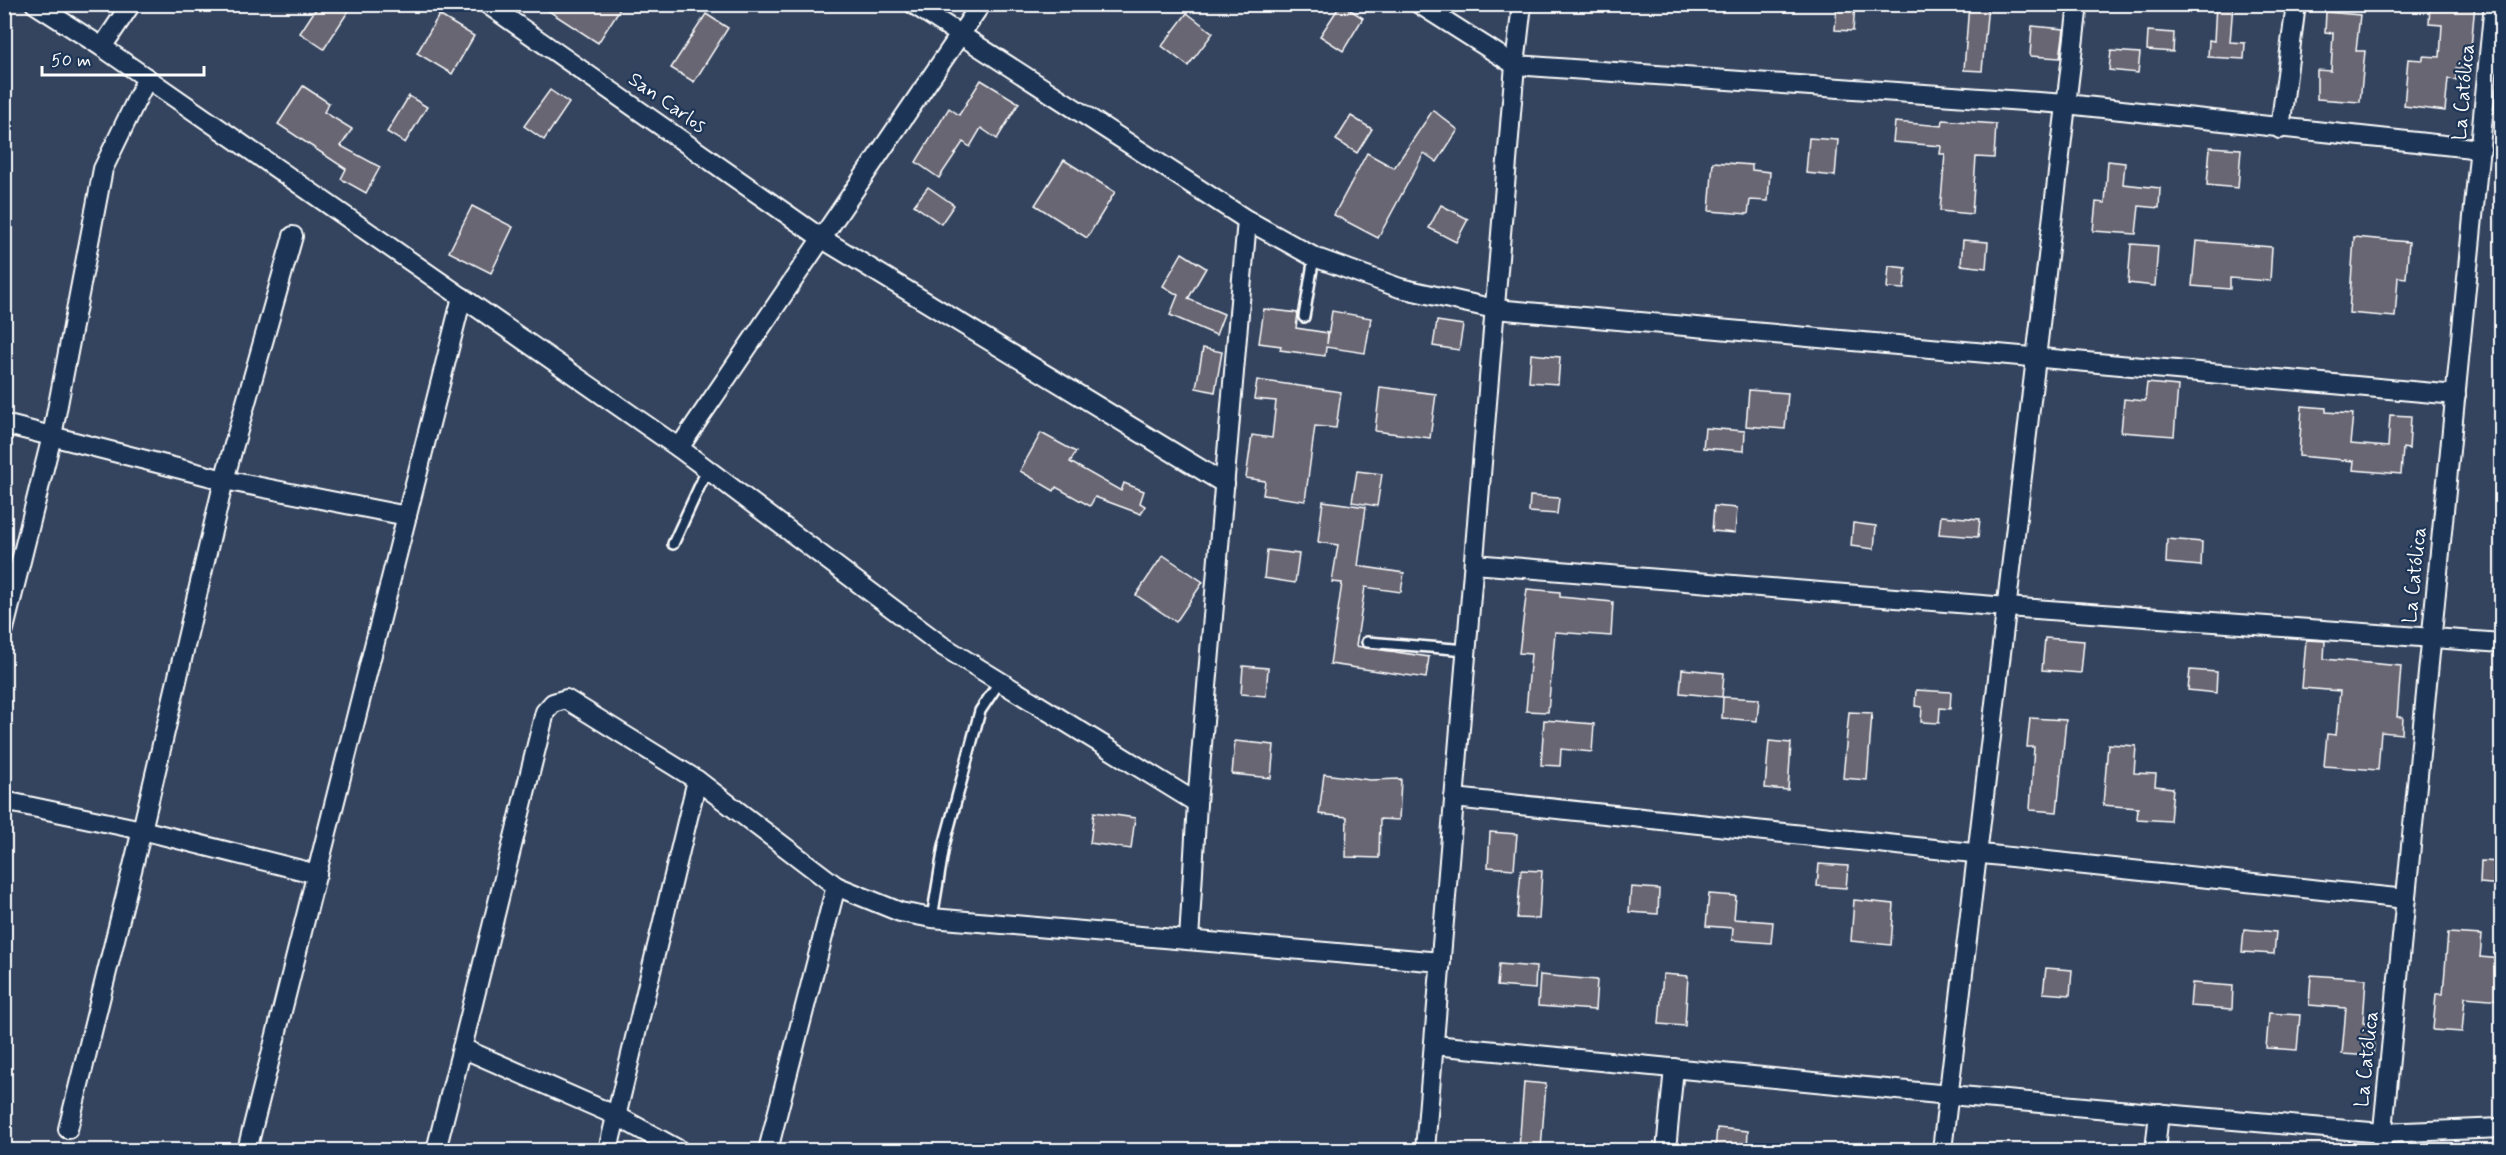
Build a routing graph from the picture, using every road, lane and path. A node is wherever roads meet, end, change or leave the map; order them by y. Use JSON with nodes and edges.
{"nodes":[{"id":1,"x":36,"y":4,"type":"edge"},
{"id":2,"x":131,"y":4,"type":"edge"},
{"id":3,"x":487,"y":4,"type":"edge"},
{"id":4,"x":913,"y":4,"type":"edge"},
{"id":5,"x":981,"y":4,"type":"edge"},
{"id":6,"x":1419,"y":4,"type":"edge"},
{"id":7,"x":1522,"y":4,"type":"edge"},
{"id":8,"x":2078,"y":4,"type":"edge"},
{"id":9,"x":2296,"y":4,"type":"edge"},
{"id":10,"x":2494,"y":4,"type":"edge"},
{"id":11,"x":960,"y":37,"type":"junction"},
{"id":12,"x":102,"y":47,"type":"junction"},
{"id":13,"x":1515,"y":65,"type":"junction"},
{"id":14,"x":147,"y":78,"type":"junction"},
{"id":15,"x":2066,"y":104,"type":"junction"},
{"id":16,"x":2280,"y":129,"type":"junction"},
{"id":17,"x":2481,"y":149,"type":"junction"},
{"id":18,"x":1247,"y":220,"type":"junction"},
{"id":19,"x":293,"y":236,"type":"dead end"},
{"id":20,"x":821,"y":237,"type":"junction"},
{"id":21,"x":1314,"y":257,"type":"junction"},
{"id":22,"x":462,"y":297,"type":"junction"},
{"id":23,"x":1495,"y":309,"type":"junction"},
{"id":24,"x":1304,"y":317,"type":"dead end"},
{"id":25,"x":2036,"y":357,"type":"junction"},
{"id":26,"x":2456,"y":395,"type":"junction"},
{"id":27,"x":4,"y":424,"type":"edge"},
{"id":28,"x":52,"y":436,"type":"junction"},
{"id":29,"x":679,"y":448,"type":"junction"},
{"id":30,"x":707,"y":470,"type":"junction"},
{"id":31,"x":224,"y":480,"type":"junction"},
{"id":32,"x":1225,"y":484,"type":"junction"},
{"id":33,"x":407,"y":516,"type":"junction"},
{"id":34,"x":673,"y":544,"type":"dead end"},
{"id":35,"x":1474,"y":564,"type":"junction"},
{"id":36,"x":2007,"y":607,"type":"junction"},
{"id":37,"x":4,"y":629,"type":"edge"},
{"id":38,"x":2432,"y":638,"type":"junction"},
{"id":39,"x":1367,"y":642,"type":"dead end"},
{"id":40,"x":2502,"y":643,"type":"edge"},
{"id":41,"x":1467,"y":650,"type":"junction"},
{"id":42,"x":1000,"y":681,"type":"junction"},
{"id":43,"x":697,"y":780,"type":"junction"},
{"id":44,"x":1454,"y":798,"type":"junction"},
{"id":45,"x":4,"y":801,"type":"edge"},
{"id":46,"x":1197,"y":803,"type":"junction"},
{"id":47,"x":142,"y":830,"type":"junction"},
{"id":48,"x":1977,"y":853,"type":"junction"},
{"id":49,"x":317,"y":874,"type":"junction"},
{"id":50,"x":836,"y":886,"type":"junction"},
{"id":51,"x":2406,"y":899,"type":"junction"},
{"id":52,"x":932,"y":918,"type":"junction"},
{"id":53,"x":1190,"y":940,"type":"junction"},
{"id":54,"x":1441,"y":962,"type":"junction"},
{"id":55,"x":1434,"y":1045,"type":"junction"},
{"id":56,"x":462,"y":1048,"type":"junction"},
{"id":57,"x":1674,"y":1068,"type":"junction"},
{"id":58,"x":1949,"y":1095,"type":"junction"},
{"id":59,"x":2159,"y":1113,"type":"junction"},
{"id":60,"x":617,"y":1116,"type":"junction"},
{"id":61,"x":2502,"y":1128,"type":"edge"},
{"id":62,"x":68,"y":1129,"type":"dead end"},
{"id":63,"x":2382,"y":1142,"type":"edge"},
{"id":64,"x":247,"y":1150,"type":"edge"},
{"id":65,"x":436,"y":1150,"type":"edge"},
{"id":66,"x":608,"y":1150,"type":"edge"},
{"id":67,"x":679,"y":1150,"type":"edge"},
{"id":68,"x":768,"y":1150,"type":"edge"},
{"id":69,"x":1425,"y":1150,"type":"edge"},
{"id":70,"x":1666,"y":1150,"type":"edge"},
{"id":71,"x":1942,"y":1150,"type":"edge"},
{"id":72,"x":2155,"y":1150,"type":"edge"}],
"edges":[{"from":1,"to":12,"type":"street"},
{"from":2,"to":12,"type":"street"},
{"from":3,"to":20,"type":"street","name":"San Carlos"},
{"from":4,"to":11,"type":"street"},
{"from":5,"to":11,"type":"street"},
{"from":6,"to":13,"type":"street"},
{"from":7,"to":13,"type":"street"},
{"from":8,"to":15,"type":"street"},
{"from":9,"to":16,"type":"street"},
{"from":10,"to":17,"type":"street","name":"La Católica"},
{"from":11,"to":18,"type":"street"},
{"from":11,"to":20,"type":"street"},
{"from":12,"to":14,"type":"street"},
{"from":13,"to":15,"type":"street"},
{"from":13,"to":23,"type":"street"},
{"from":14,"to":22,"type":"street"},
{"from":14,"to":28,"type":"street"},
{"from":15,"to":16,"type":"street"},
{"from":15,"to":25,"type":"street"},
{"from":16,"to":17,"type":"street"},
{"from":17,"to":26,"type":"street","name":"La Católica"},
{"from":18,"to":21,"type":"street"},
{"from":18,"to":32,"type":"street"},
{"from":19,"to":31,"type":"street"},
{"from":20,"to":29,"type":"street"},
{"from":20,"to":32,"type":"street","name":"San Carlos"},
{"from":21,"to":23,"type":"street"},
{"from":21,"to":24,"type":"lane"},
{"from":22,"to":29,"type":"street"},
{"from":22,"to":33,"type":"street"},
{"from":23,"to":25,"type":"street"},
{"from":23,"to":35,"type":"street"},
{"from":25,"to":26,"type":"street"},
{"from":25,"to":36,"type":"street"},
{"from":26,"to":38,"type":"street","name":"La Católica"},
{"from":27,"to":28,"type":"street"},
{"from":28,"to":31,"type":"street"},
{"from":28,"to":37,"type":"street"},
{"from":29,"to":30,"type":"street"},
{"from":30,"to":34,"type":"lane"},
{"from":30,"to":42,"type":"street"},
{"from":31,"to":33,"type":"street"},
{"from":31,"to":47,"type":"street"},
{"from":32,"to":46,"type":"street"},
{"from":33,"to":49,"type":"street"},
{"from":35,"to":36,"type":"street"},
{"from":35,"to":41,"type":"street"},
{"from":36,"to":38,"type":"street"},
{"from":36,"to":48,"type":"street"},
{"from":38,"to":40,"type":"street"},
{"from":38,"to":51,"type":"street","name":"La Católica"},
{"from":39,"to":41,"type":"lane"},
{"from":41,"to":44,"type":"street"},
{"from":42,"to":46,"type":"street"},
{"from":42,"to":52,"type":"lane"},
{"from":43,"to":50,"type":"street"},
{"from":43,"to":56,"type":"street"},
{"from":43,"to":60,"type":"street"},
{"from":44,"to":48,"type":"street"},
{"from":44,"to":54,"type":"street"},
{"from":45,"to":47,"type":"street"},
{"from":46,"to":53,"type":"street"},
{"from":47,"to":49,"type":"street"},
{"from":47,"to":62,"type":"street"},
{"from":48,"to":51,"type":"street"},
{"from":48,"to":58,"type":"street"},
{"from":49,"to":64,"type":"street"},
{"from":50,"to":52,"type":"street"},
{"from":50,"to":68,"type":"street"},
{"from":51,"to":63,"type":"street","name":"La Católica"},
{"from":52,"to":53,"type":"street"},
{"from":53,"to":54,"type":"street"},
{"from":54,"to":55,"type":"street"},
{"from":55,"to":57,"type":"street"},
{"from":55,"to":69,"type":"street"},
{"from":56,"to":60,"type":"street"},
{"from":56,"to":65,"type":"street"},
{"from":57,"to":58,"type":"street"},
{"from":57,"to":70,"type":"street"},
{"from":58,"to":59,"type":"street"},
{"from":58,"to":71,"type":"street"},
{"from":59,"to":63,"type":"street"},
{"from":59,"to":72,"type":"street"},
{"from":60,"to":66,"type":"street"},
{"from":60,"to":67,"type":"street"},
{"from":61,"to":63,"type":"street"}]}
